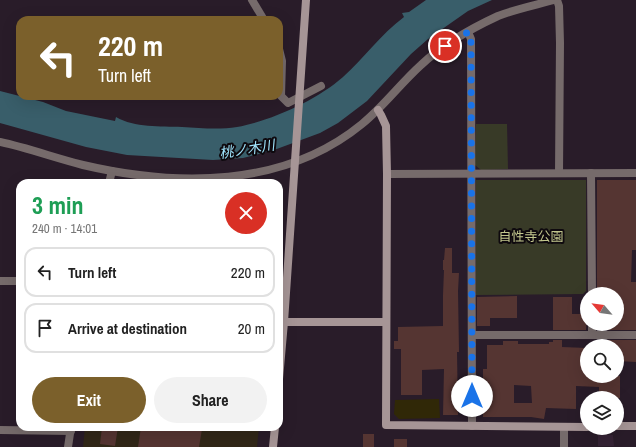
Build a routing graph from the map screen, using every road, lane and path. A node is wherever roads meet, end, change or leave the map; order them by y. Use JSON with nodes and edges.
{"nodes":[{"id":1,"x":252,"y":0,"type":"edge"},
{"id":2,"x":306,"y":0,"type":"edge"},
{"id":3,"x":554,"y":0,"type":"edge"},
{"id":4,"x":557,"y":0,"type":"edge"},
{"id":5,"x":262,"y":16,"type":"edge"},
{"id":6,"x":468,"y":32,"type":"junction"},
{"id":7,"x":321,"y":86,"type":"dead end"},
{"id":8,"x":283,"y":98,"type":"edge"},
{"id":9,"x":299,"y":99,"type":"junction"},
{"id":10,"x":378,"y":110,"type":"junction"},
{"id":11,"x":1,"y":143,"type":"edge"},
{"id":12,"x":295,"y":162,"type":"junction"},
{"id":13,"x":112,"y":171,"type":"junction"},
{"id":14,"x":471,"y":173,"type":"junction"},
{"id":15,"x":559,"y":173,"type":"junction"},
{"id":16,"x":591,"y":173,"type":"junction"},
{"id":17,"x":636,"y":173,"type":"edge"},
{"id":18,"x":387,"y":174,"type":"junction"},
{"id":19,"x":110,"y":179,"type":"edge"},
{"id":20,"x":0,"y":281,"type":"edge"},
{"id":21,"x":16,"y":281,"type":"edge"},
{"id":22,"x":592,"y":287,"type":"edge"},
{"id":23,"x":284,"y":322,"type":"junction"},
{"id":24,"x":386,"y":322,"type":"junction"},
{"id":25,"x":592,"y":331,"type":"edge"},
{"id":26,"x":283,"y":333,"type":"edge"},
{"id":27,"x":472,"y":335,"type":"junction"},
{"id":28,"x":592,"y":335,"type":"junction"},
{"id":29,"x":636,"y":335,"type":"edge"},
{"id":30,"x":472,"y":426,"type":"junction"},
{"id":31,"x":624,"y":426,"type":"edge"},
{"id":32,"x":636,"y":426,"type":"edge"},
{"id":33,"x":564,"y":427,"type":"junction"},
{"id":34,"x":580,"y":427,"type":"edge"},
{"id":35,"x":0,"y":430,"type":"edge"},
{"id":36,"x":16,"y":430,"type":"edge"},
{"id":37,"x":71,"y":431,"type":"edge"},
{"id":38,"x":275,"y":431,"type":"edge"},
{"id":39,"x":68,"y":447,"type":"edge"},
{"id":40,"x":273,"y":447,"type":"edge"},
{"id":41,"x":564,"y":447,"type":"edge"}],
"edges":[{"from":1,"to":5,"type":"street"},
{"from":2,"to":9,"type":"street"},
{"from":3,"to":6,"type":"street"},
{"from":4,"to":15,"type":"street"},
{"from":6,"to":10,"type":"street"},
{"from":6,"to":14,"type":"street"},
{"from":7,"to":9,"type":"street"},
{"from":8,"to":9,"type":"street"},
{"from":9,"to":12,"type":"street"},
{"from":10,"to":12,"type":"street"},
{"from":10,"to":18,"type":"street"},
{"from":11,"to":13,"type":"street"},
{"from":12,"to":13,"type":"street"},
{"from":12,"to":23,"type":"street"},
{"from":13,"to":19,"type":"street"},
{"from":14,"to":15,"type":"street"},
{"from":14,"to":18,"type":"street"},
{"from":14,"to":27,"type":"street"},
{"from":15,"to":16,"type":"street"},
{"from":16,"to":17,"type":"street"},
{"from":16,"to":22,"type":"street"},
{"from":18,"to":24,"type":"street"},
{"from":20,"to":21,"type":"street"},
{"from":23,"to":24,"type":"street"},
{"from":23,"to":26,"type":"street"},
{"from":24,"to":30,"type":"street"},
{"from":25,"to":28,"type":"street"},
{"from":27,"to":28,"type":"street"},
{"from":27,"to":30,"type":"street"},
{"from":28,"to":29,"type":"street"},
{"from":30,"to":33,"type":"street"},
{"from":31,"to":32,"type":"street"},
{"from":33,"to":34,"type":"street"},
{"from":33,"to":41,"type":"street"},
{"from":35,"to":36,"type":"street"},
{"from":37,"to":39,"type":"street"},
{"from":38,"to":40,"type":"street"}]}
